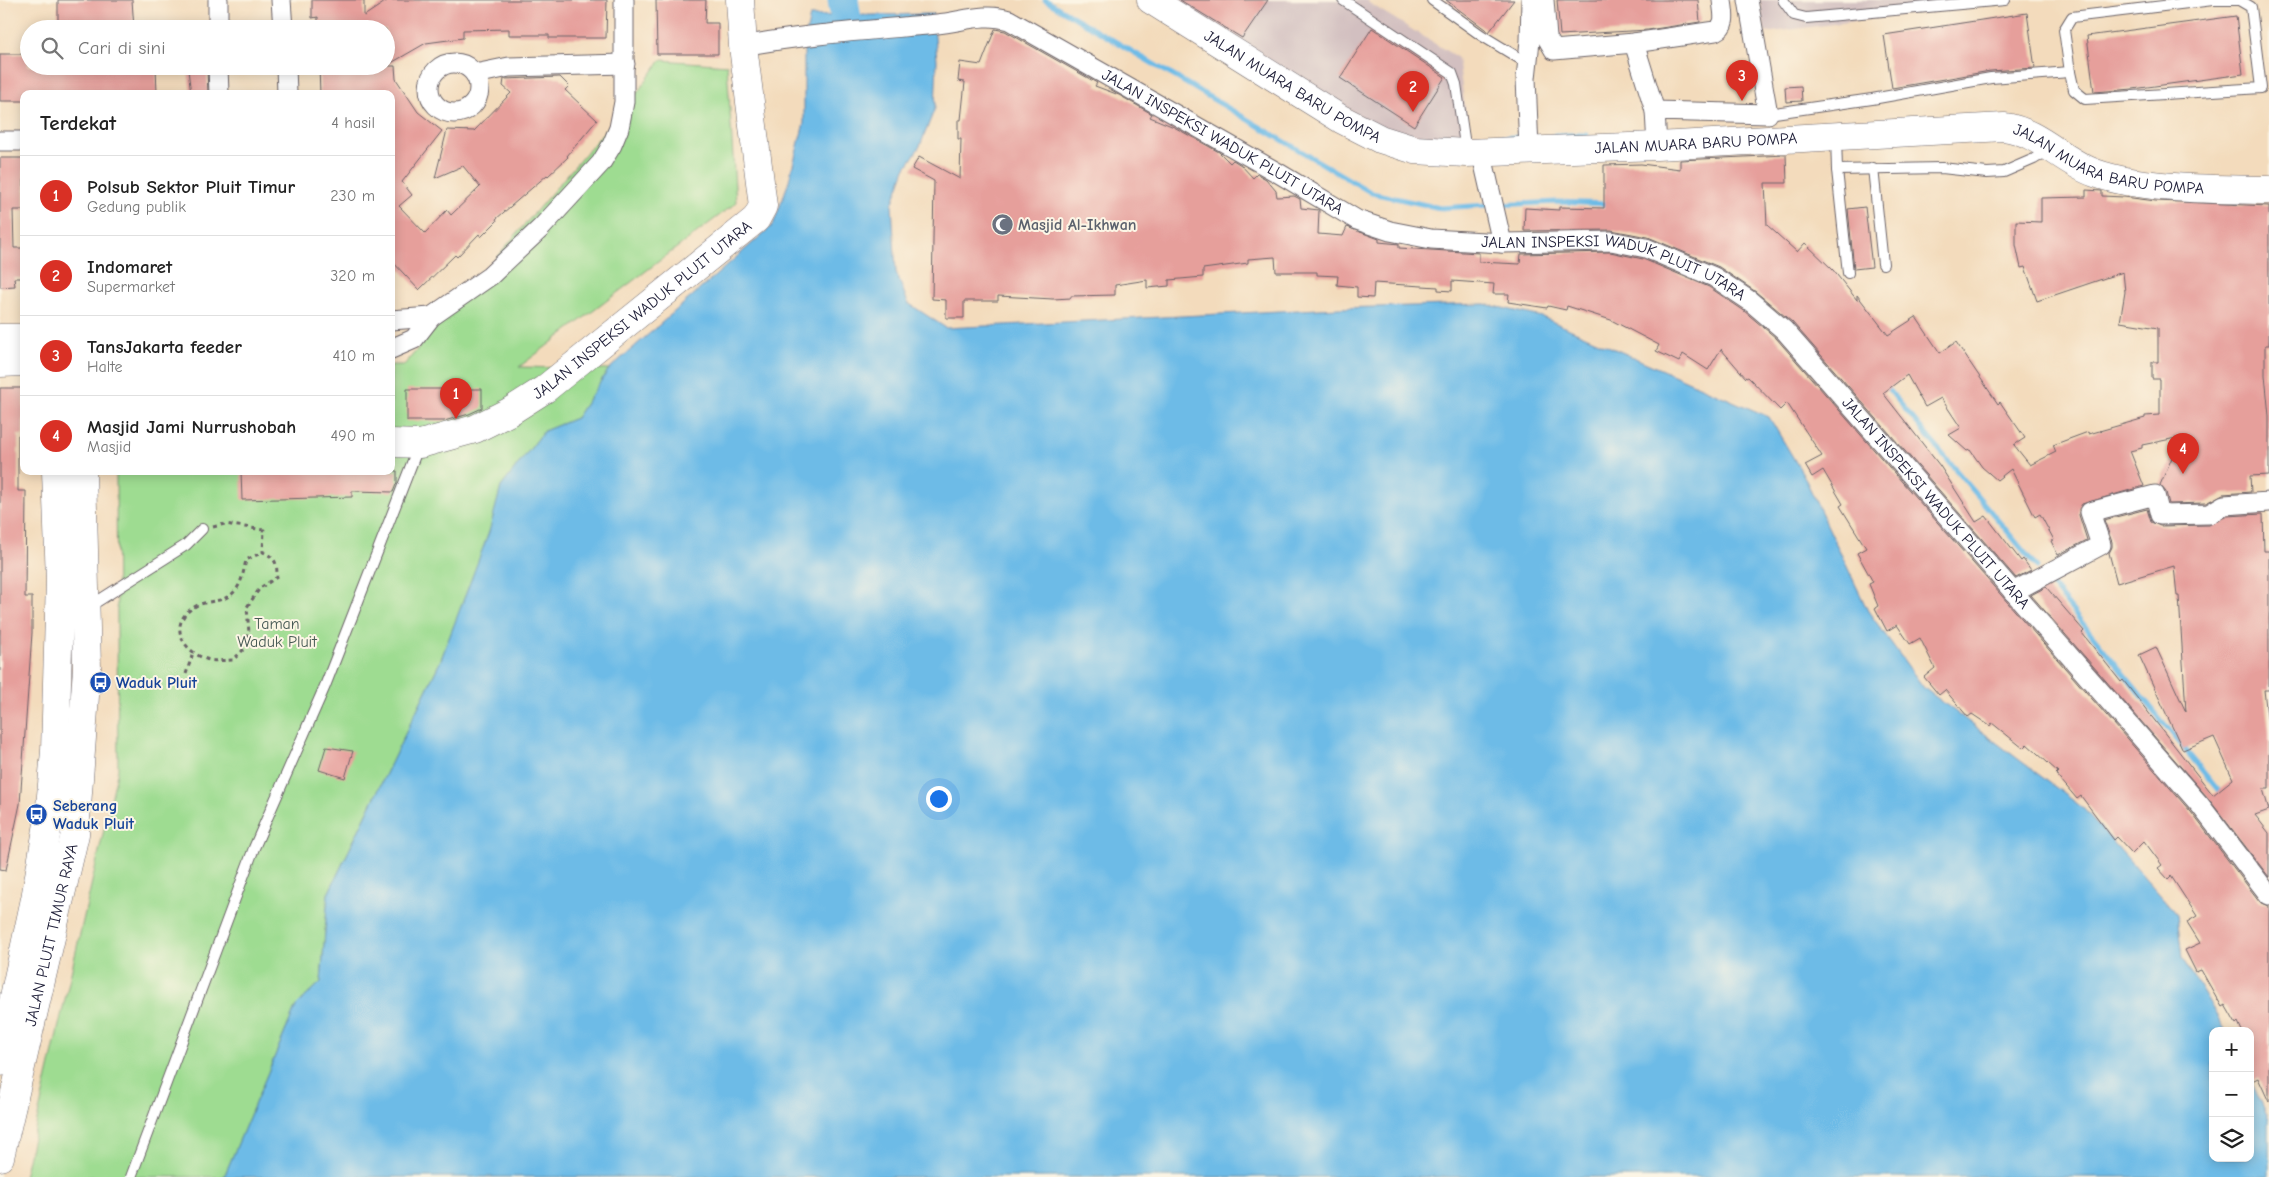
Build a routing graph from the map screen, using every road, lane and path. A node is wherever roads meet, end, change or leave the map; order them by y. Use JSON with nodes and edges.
{"nodes":[{"id":1,"x":218,"y":0,"type":"edge"},
{"id":2,"x":281,"y":0,"type":"edge"},
{"id":3,"x":624,"y":0,"type":"edge"},
{"id":4,"x":740,"y":0,"type":"edge"},
{"id":5,"x":1151,"y":0,"type":"edge"},
{"id":6,"x":1343,"y":0,"type":"edge"},
{"id":7,"x":1432,"y":0,"type":"edge"},
{"id":8,"x":1531,"y":0,"type":"edge"},
{"id":9,"x":1544,"y":0,"type":"edge"},
{"id":10,"x":1722,"y":0,"type":"edge"},
{"id":11,"x":1748,"y":0,"type":"edge"},
{"id":12,"x":1783,"y":0,"type":"edge"},
{"id":13,"x":2005,"y":0,"type":"edge"},
{"id":14,"x":218,"y":20,"type":"edge"},
{"id":15,"x":282,"y":20,"type":"edge"},
{"id":16,"x":1634,"y":44,"type":"junction"},
{"id":17,"x":743,"y":46,"type":"junction"},
{"id":18,"x":1526,"y":63,"type":"junction"},
{"id":19,"x":625,"y":64,"type":"junction"},
{"id":20,"x":2070,"y":72,"type":"junction"},
{"id":21,"x":475,"y":74,"type":"dead end"},
{"id":22,"x":218,"y":75,"type":"edge"},
{"id":23,"x":286,"y":75,"type":"edge"},
{"id":24,"x":219,"y":90,"type":"edge"},
{"id":25,"x":287,"y":90,"type":"edge"},
{"id":26,"x":1655,"y":111,"type":"junction"},
{"id":27,"x":1768,"y":114,"type":"junction"},
{"id":28,"x":1836,"y":136,"type":"junction"},
{"id":29,"x":0,"y":141,"type":"edge"},
{"id":30,"x":20,"y":141,"type":"edge"},
{"id":31,"x":1656,"y":141,"type":"junction"},
{"id":32,"x":2051,"y":148,"type":"junction"},
{"id":33,"x":1529,"y":150,"type":"junction"},
{"id":34,"x":1477,"y":160,"type":"junction"},
{"id":35,"x":1873,"y":168,"type":"junction"},
{"id":36,"x":1837,"y":170,"type":"junction"},
{"id":37,"x":2269,"y":190,"type":"edge"},
{"id":38,"x":1502,"y":243,"type":"junction"},
{"id":39,"x":1883,"y":264,"type":"dead end"},
{"id":40,"x":1848,"y":273,"type":"dead end"},
{"id":41,"x":395,"y":318,"type":"edge"},
{"id":42,"x":431,"y":318,"type":"junction"},
{"id":43,"x":395,"y":320,"type":"edge"},
{"id":44,"x":0,"y":338,"type":"edge"},
{"id":45,"x":20,"y":338,"type":"edge"},
{"id":46,"x":414,"y":338,"type":"junction"},
{"id":47,"x":395,"y":345,"type":"edge"},
{"id":48,"x":20,"y":362,"type":"edge"},
{"id":49,"x":0,"y":363,"type":"edge"},
{"id":50,"x":395,"y":443,"type":"edge"},
{"id":51,"x":420,"y":444,"type":"junction"},
{"id":52,"x":56,"y":475,"type":"edge"},
{"id":53,"x":82,"y":475,"type":"edge"},
{"id":54,"x":2269,"y":502,"type":"edge"},
{"id":55,"x":202,"y":529,"type":"joint"},
{"id":56,"x":263,"y":552,"type":"junction"},
{"id":57,"x":2013,"y":592,"type":"junction"},
{"id":58,"x":84,"y":610,"type":"junction"},
{"id":59,"x":193,"y":653,"type":"junction"},
{"id":60,"x":186,"y":674,"type":"dead end"},
{"id":61,"x":2269,"y":895,"type":"edge"},
{"id":62,"x":24,"y":1005,"type":"junction"},
{"id":63,"x":0,"y":1062,"type":"edge"},
{"id":64,"x":0,"y":1156,"type":"edge"},
{"id":65,"x":131,"y":1177,"type":"edge"}],
"edges":[{"from":1,"to":14,"type":"street"},
{"from":2,"to":15,"type":"street"},
{"from":3,"to":19,"type":"street"},
{"from":4,"to":17,"type":"street","name":"JALAN INSPEKSI WADUK PLUIT UTARA"},
{"from":5,"to":34,"type":"street","name":"JALAN MUARA BARU POMPA"},
{"from":6,"to":34,"type":"lane"},
{"from":7,"to":18,"type":"lane"},
{"from":8,"to":18,"type":"street"},
{"from":9,"to":16,"type":"street"},
{"from":10,"to":16,"type":"street"},
{"from":11,"to":27,"type":"street"},
{"from":12,"to":13,"type":"lane"},
{"from":16,"to":26,"type":"street"},
{"from":17,"to":38,"type":"street","name":"JALAN INSPEKSI WADUK PLUIT UTARA"},
{"from":17,"to":51,"type":"street","name":"JALAN INSPEKSI WADUK PLUIT UTARA"},
{"from":18,"to":33,"type":"street"},
{"from":19,"to":21,"type":"street"},
{"from":19,"to":42,"type":"street"},
{"from":20,"to":20,"type":"lane"},
{"from":20,"to":27,"type":"lane"},
{"from":22,"to":24,"type":"street"},
{"from":23,"to":25,"type":"street"},
{"from":26,"to":27,"type":"street"},
{"from":26,"to":31,"type":"street"},
{"from":28,"to":31,"type":"street","name":"JALAN MUARA BARU POMPA"},
{"from":28,"to":32,"type":"street","name":"JALAN MUARA BARU POMPA"},
{"from":28,"to":36,"type":"lane"},
{"from":29,"to":30,"type":"street"},
{"from":31,"to":33,"type":"street","name":"JALAN MUARA BARU POMPA"},
{"from":32,"to":35,"type":"lane"},
{"from":32,"to":37,"type":"street","name":"JALAN MUARA BARU POMPA"},
{"from":33,"to":34,"type":"street","name":"JALAN MUARA BARU POMPA"},
{"from":34,"to":38,"type":"street"},
{"from":35,"to":36,"type":"lane"},
{"from":35,"to":39,"type":"lane"},
{"from":36,"to":40,"type":"lane"},
{"from":38,"to":57,"type":"street","name":"JALAN INSPEKSI WADUK PLUIT UTARA"},
{"from":41,"to":42,"type":"street"},
{"from":42,"to":46,"type":"street"},
{"from":43,"to":46,"type":"street"},
{"from":44,"to":45,"type":"street"},
{"from":46,"to":47,"type":"street"},
{"from":48,"to":49,"type":"street"},
{"from":50,"to":51,"type":"street","name":"JALAN INSPEKSI WADUK PLUIT UTARA"},
{"from":51,"to":65,"type":"lane"},
{"from":52,"to":62,"type":"street","name":"JALAN PLUIT TIMUR RAYA"},
{"from":53,"to":58,"type":"street","name":"JALAN PLUIT TIMUR RAYA"},
{"from":54,"to":57,"type":"street"},
{"from":55,"to":56,"type":"path"},
{"from":55,"to":58,"type":"lane"},
{"from":56,"to":59,"type":"path"},
{"from":56,"to":59,"type":"path"},
{"from":57,"to":61,"type":"street","name":"JALAN INSPEKSI WADUK PLUIT UTARA"},
{"from":58,"to":62,"type":"street","name":"JALAN PLUIT TIMUR RAYA"},
{"from":59,"to":60,"type":"path"},
{"from":62,"to":63,"type":"street","name":"JALAN PLUIT TIMUR RAYA"},
{"from":62,"to":64,"type":"street","name":"JALAN PLUIT TIMUR RAYA"}]}
